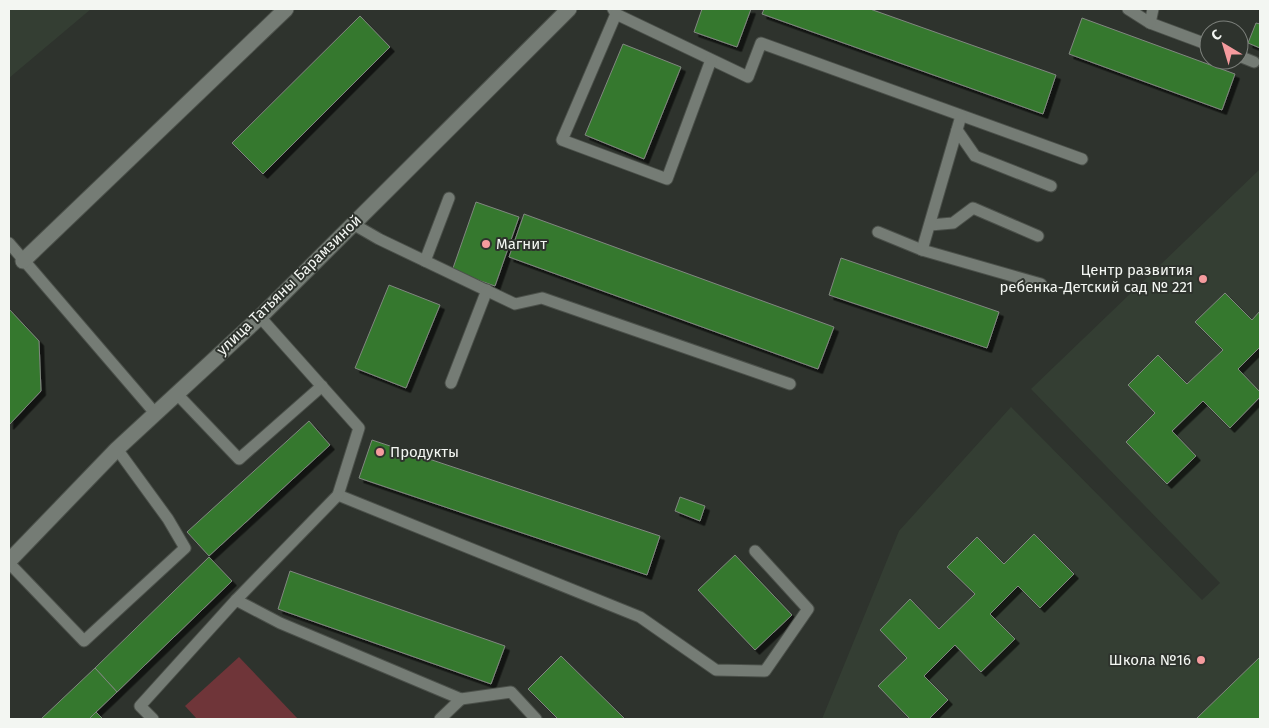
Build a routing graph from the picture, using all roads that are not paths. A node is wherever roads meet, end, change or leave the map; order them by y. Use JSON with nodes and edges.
{"nodes":[{"id":1,"x":286,"y":9,"type":"edge"},
{"id":2,"x":569,"y":9,"type":"edge"},
{"id":3,"x":1128,"y":9,"type":"edge"},
{"id":4,"x":1153,"y":9,"type":"edge"},
{"id":5,"x":614,"y":11,"type":"edge"},
{"id":6,"x":1150,"y":23,"type":"junction"},
{"id":7,"x":1199,"y":41,"type":"edge"},
{"id":8,"x":711,"y":60,"type":"junction"},
{"id":9,"x":1249,"y":60,"type":"edge"},
{"id":10,"x":1254,"y":62,"type":"dead end"},
{"id":11,"x":961,"y":116,"type":"junction"},
{"id":12,"x":957,"y":130,"type":"junction"},
{"id":13,"x":1082,"y":159,"type":"dead end"},
{"id":14,"x":1051,"y":186,"type":"dead end"},
{"id":15,"x":450,"y":198,"type":"dead end"},
{"id":16,"x":353,"y":224,"type":"junction"},
{"id":17,"x":930,"y":224,"type":"junction"},
{"id":18,"x":878,"y":232,"type":"dead end"},
{"id":19,"x":1038,"y":236,"type":"dead end"},
{"id":20,"x":9,"y":243,"type":"edge"},
{"id":21,"x":922,"y":250,"type":"junction"},
{"id":22,"x":23,"y":261,"type":"junction"},
{"id":23,"x":425,"y":261,"type":"junction"},
{"id":24,"x":1041,"y":284,"type":"dead end"},
{"id":25,"x":486,"y":290,"type":"junction"},
{"id":26,"x":260,"y":317,"type":"junction"},
{"id":27,"x":451,"y":383,"type":"dead end"},
{"id":28,"x":790,"y":384,"type":"dead end"},
{"id":29,"x":322,"y":386,"type":"junction"},
{"id":30,"x":176,"y":394,"type":"junction"},
{"id":31,"x":155,"y":413,"type":"junction"},
{"id":32,"x":117,"y":449,"type":"junction"},
{"id":33,"x":338,"y":495,"type":"junction"},
{"id":34,"x":755,"y":551,"type":"dead end"},
{"id":35,"x":11,"y":554,"type":"edge"},
{"id":36,"x":236,"y":600,"type":"junction"},
{"id":37,"x":461,"y":699,"type":"junction"},
{"id":38,"x":153,"y":719,"type":"edge"},
{"id":39,"x":440,"y":719,"type":"edge"},
{"id":40,"x":536,"y":719,"type":"edge"}],
"edges":[{"from":1,"to":22,"type":"street"},
{"from":2,"to":16,"type":"street","name":"улица Татьяны Барамзиной"},
{"from":3,"to":6,"type":"lane"},
{"from":4,"to":6,"type":"lane"},
{"from":5,"to":8,"type":"lane"},
{"from":5,"to":8,"type":"lane"},
{"from":6,"to":7,"type":"lane"},
{"from":8,"to":11,"type":"lane"},
{"from":9,"to":10,"type":"lane"},
{"from":11,"to":12,"type":"lane"},
{"from":11,"to":13,"type":"lane"},
{"from":12,"to":14,"type":"lane"},
{"from":12,"to":17,"type":"lane"},
{"from":15,"to":23,"type":"lane"},
{"from":16,"to":23,"type":"lane"},
{"from":16,"to":26,"type":"street","name":"улица Татьяны Барамзиной"},
{"from":17,"to":19,"type":"lane"},
{"from":17,"to":21,"type":"lane"},
{"from":18,"to":21,"type":"lane"},
{"from":20,"to":22,"type":"lane"},
{"from":21,"to":24,"type":"lane"},
{"from":22,"to":31,"type":"lane"},
{"from":23,"to":25,"type":"lane"},
{"from":25,"to":27,"type":"lane"},
{"from":25,"to":28,"type":"lane"},
{"from":26,"to":29,"type":"lane"},
{"from":26,"to":30,"type":"street","name":"улица Татьяны Барамзиной"},
{"from":29,"to":30,"type":"lane"},
{"from":29,"to":33,"type":"lane"},
{"from":30,"to":31,"type":"street","name":"улица Татьяны Барамзиной"},
{"from":31,"to":32,"type":"street","name":"улица Татьяны Барамзиной"},
{"from":32,"to":35,"type":"street","name":"улица Татьяны Барамзиной"},
{"from":32,"to":35,"type":"lane"},
{"from":33,"to":34,"type":"lane"},
{"from":33,"to":36,"type":"lane"},
{"from":36,"to":37,"type":"lane"},
{"from":36,"to":38,"type":"lane"},
{"from":37,"to":39,"type":"lane"},
{"from":37,"to":40,"type":"lane"}]}
